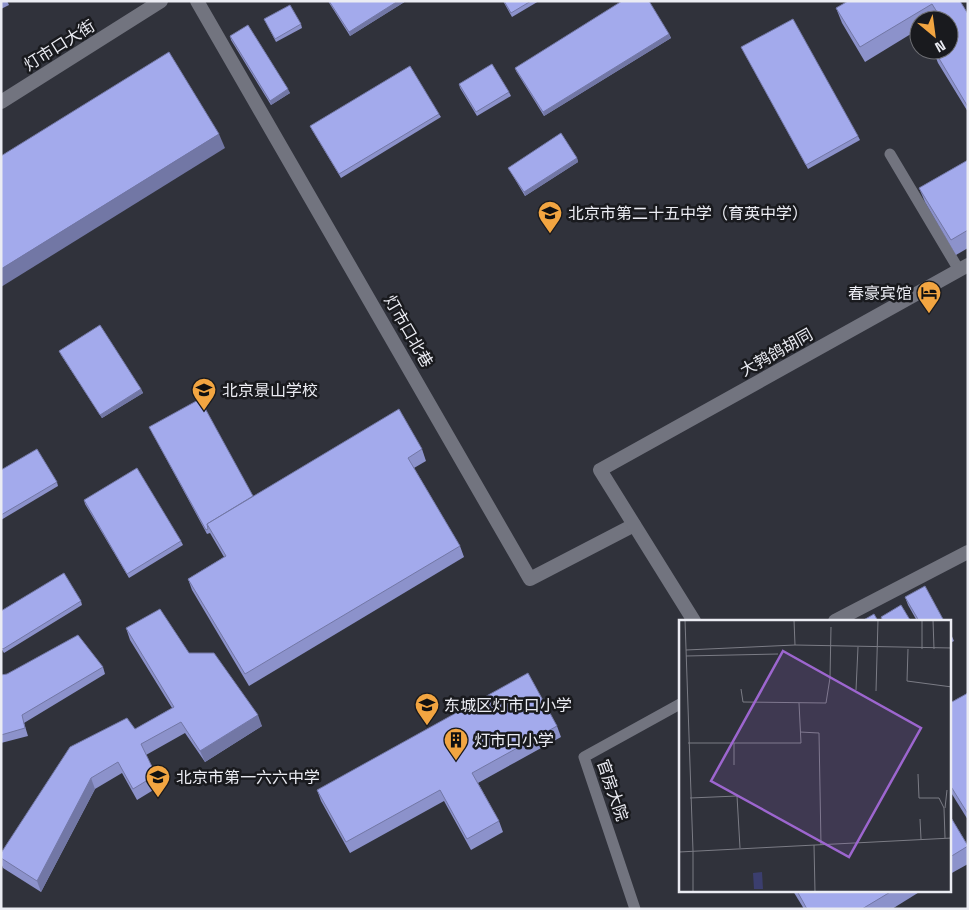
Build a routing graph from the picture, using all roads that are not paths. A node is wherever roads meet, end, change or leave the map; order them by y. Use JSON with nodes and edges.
{"nodes":[{"id":1,"x":161,"y":1,"type":"edge"},
{"id":2,"x":198,"y":1,"type":"edge"},
{"id":3,"x":1,"y":102,"type":"edge"},
{"id":4,"x":890,"y":154,"type":"dead end"},
{"id":5,"x":963,"y":268,"type":"edge"},
{"id":6,"x":634,"y":525,"type":"junction"},
{"id":7,"x":968,"y":552,"type":"edge"},
{"id":8,"x":693,"y":620,"type":"edge"},
{"id":9,"x":837,"y":620,"type":"edge"},
{"id":10,"x":679,"y":705,"type":"edge"},
{"id":11,"x":636,"y":909,"type":"edge"}],
"edges":[{"from":1,"to":3,"type":"street","name":"灯市口大街"},
{"from":2,"to":6,"type":"street","name":"灯市口北巷"},
{"from":4,"to":5,"type":"lane"},
{"from":5,"to":6,"type":"street","name":"大鹁鸽胡同"},
{"from":6,"to":8,"type":"street"},
{"from":7,"to":9,"type":"street"},
{"from":10,"to":11,"type":"lane","name":"官房大院"}]}
